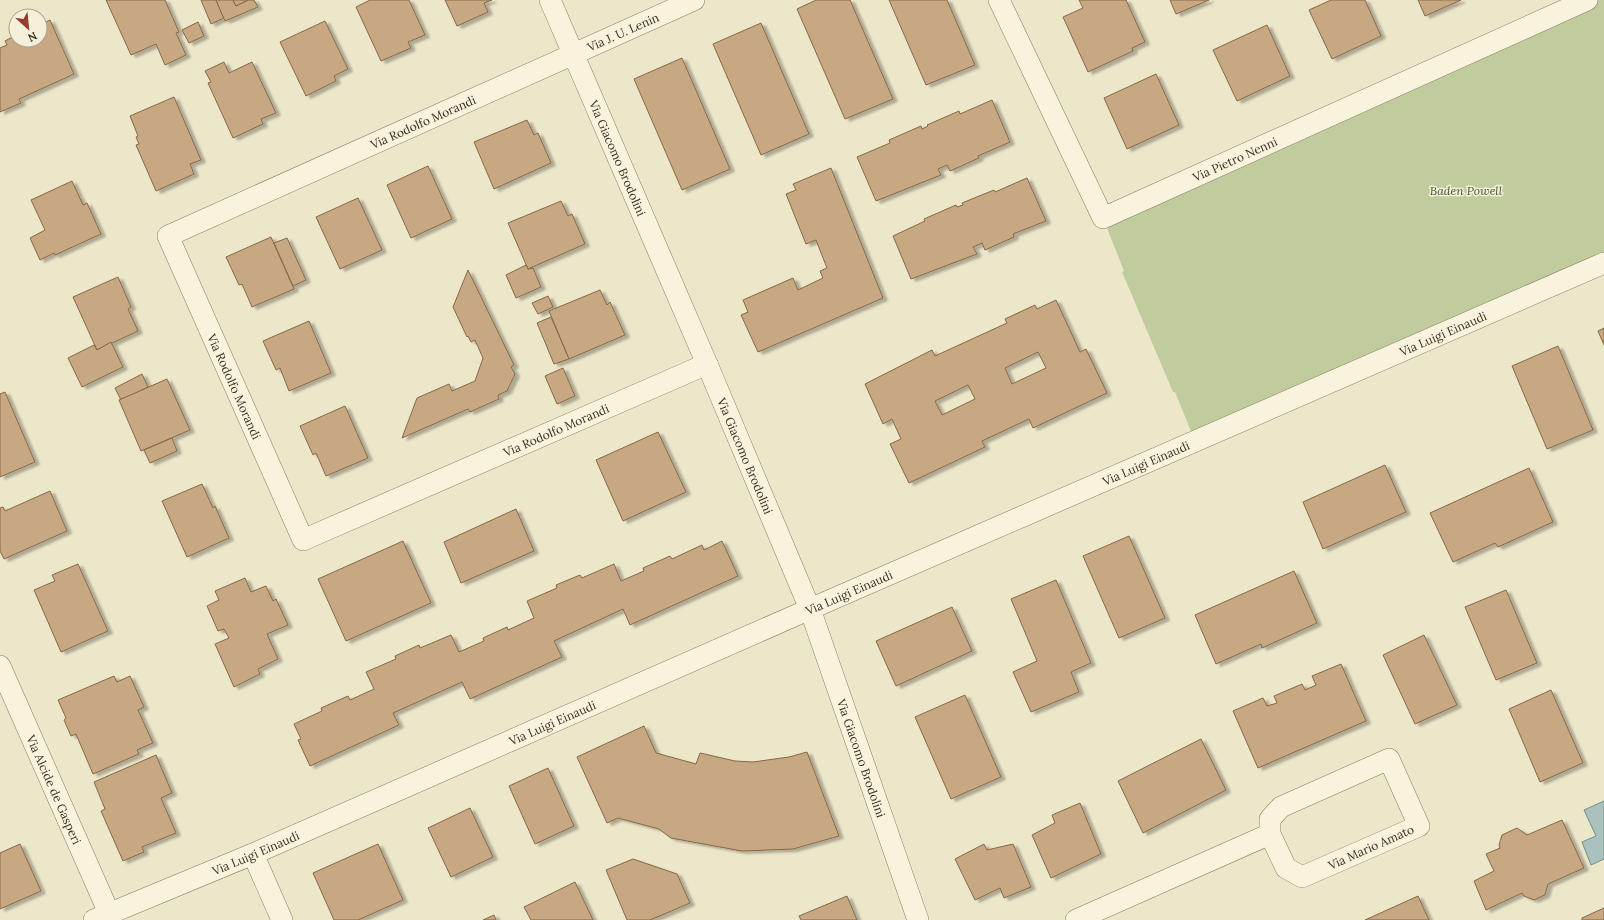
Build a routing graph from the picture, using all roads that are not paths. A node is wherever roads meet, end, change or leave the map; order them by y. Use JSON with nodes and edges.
{"nodes":[{"id":1,"x":550,"y":0,"type":"edge"},
{"id":2,"x":694,"y":0,"type":"edge"},
{"id":3,"x":999,"y":0,"type":"edge"},
{"id":4,"x":1587,"y":0,"type":"edge"},
{"id":5,"x":1557,"y":6,"type":"edge"},
{"id":6,"x":574,"y":54,"type":"junction"},
{"id":7,"x":1604,"y":263,"type":"edge"},
{"id":8,"x":707,"y":364,"type":"junction"},
{"id":9,"x":810,"y":609,"type":"junction"},
{"id":10,"x":0,"y":666,"type":"edge"},
{"id":11,"x":1270,"y":834,"type":"junction"},
{"id":12,"x":253,"y":854,"type":"junction"},
{"id":13,"x":101,"y":917,"type":"edge"},
{"id":14,"x":282,"y":920,"type":"edge"},
{"id":15,"x":918,"y":920,"type":"edge"},
{"id":16,"x":1076,"y":920,"type":"edge"}],
"edges":[{"from":1,"to":6,"type":"street","name":"Via Giacomo Brodolini"},
{"from":2,"to":6,"type":"street","name":"Via J. U. Lenin"},
{"from":3,"to":5,"type":"street","name":"Via Pietro Nenni"},
{"from":4,"to":5,"type":"street","name":"Via Pietro Nenni"},
{"from":6,"to":8,"type":"street","name":"Via Giacomo Brodolini"},
{"from":6,"to":8,"type":"street","name":"Via Rodolfo Morandi"},
{"from":7,"to":9,"type":"street","name":"Via Luigi Einaudi"},
{"from":8,"to":9,"type":"street","name":"Via Giacomo Brodolini"},
{"from":9,"to":12,"type":"street","name":"Via Luigi Einaudi"},
{"from":9,"to":15,"type":"street","name":"Via Giacomo Brodolini"},
{"from":10,"to":13,"type":"street","name":"Via Alcide de Gasperi"},
{"from":11,"to":11,"type":"street","name":"Via Mario Amato"},
{"from":11,"to":16,"type":"street"},
{"from":12,"to":13,"type":"street","name":"Via Luigi Einaudi"},
{"from":12,"to":14,"type":"street"}]}
